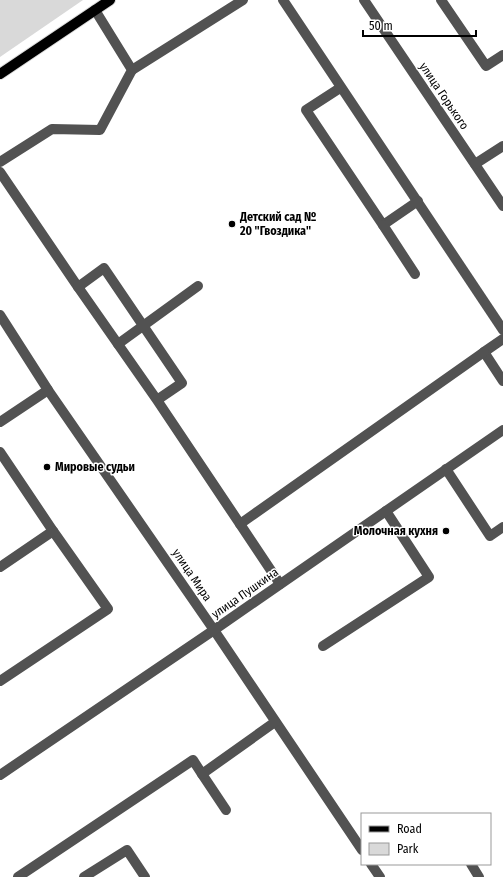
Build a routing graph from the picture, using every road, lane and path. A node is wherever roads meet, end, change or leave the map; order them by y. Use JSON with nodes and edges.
{"nodes":[{"id":1,"x":110,"y":0,"type":"edge"},
{"id":2,"x":243,"y":0,"type":"edge"},
{"id":3,"x":283,"y":0,"type":"edge"},
{"id":4,"x":364,"y":0,"type":"edge"},
{"id":5,"x":441,"y":0,"type":"edge"},
{"id":6,"x":95,"y":10,"type":"junction"},
{"id":7,"x":503,"y":55,"type":"edge"},
{"id":8,"x":132,"y":70,"type":"junction"},
{"id":9,"x":0,"y":74,"type":"edge"},
{"id":10,"x":340,"y":88,"type":"junction"},
{"id":11,"x":503,"y":146,"type":"edge"},
{"id":12,"x":0,"y":162,"type":"edge"},
{"id":13,"x":475,"y":164,"type":"junction"},
{"id":14,"x":0,"y":172,"type":"edge"},
{"id":15,"x":418,"y":201,"type":"junction"},
{"id":16,"x":503,"y":206,"type":"edge"},
{"id":17,"x":383,"y":225,"type":"junction"},
{"id":18,"x":415,"y":274,"type":"dead end"},
{"id":19,"x":198,"y":286,"type":"dead end"},
{"id":20,"x":78,"y":287,"type":"junction"},
{"id":21,"x":0,"y":315,"type":"edge"},
{"id":22,"x":144,"y":325,"type":"junction"},
{"id":23,"x":503,"y":330,"type":"edge"},
{"id":24,"x":503,"y":339,"type":"edge"},
{"id":25,"x":118,"y":344,"type":"junction"},
{"id":26,"x":484,"y":352,"type":"junction"},
{"id":27,"x":503,"y":381,"type":"edge"},
{"id":28,"x":48,"y":390,"type":"junction"},
{"id":29,"x":157,"y":400,"type":"junction"},
{"id":30,"x":0,"y":422,"type":"edge"},
{"id":31,"x":503,"y":430,"type":"edge"},
{"id":32,"x":0,"y":452,"type":"edge"},
{"id":33,"x":446,"y":469,"type":"junction"},
{"id":34,"x":386,"y":511,"type":"junction"},
{"id":35,"x":240,"y":524,"type":"junction"},
{"id":36,"x":503,"y":527,"type":"edge"},
{"id":37,"x":53,"y":531,"type":"junction"},
{"id":38,"x":0,"y":567,"type":"edge"},
{"id":39,"x":280,"y":584,"type":"junction"},
{"id":40,"x":214,"y":630,"type":"junction"},
{"id":41,"x":323,"y":646,"type":"dead end"},
{"id":42,"x":0,"y":681,"type":"edge"},
{"id":43,"x":275,"y":722,"type":"junction"},
{"id":44,"x":202,"y":774,"type":"junction"},
{"id":45,"x":0,"y":775,"type":"edge"},
{"id":46,"x":226,"y":810,"type":"dead end"},
{"id":47,"x":361,"y":849,"type":"edge"},
{"id":48,"x":372,"y":865,"type":"edge"},
{"id":49,"x":472,"y":865,"type":"edge"},
{"id":50,"x":18,"y":877,"type":"edge"},
{"id":51,"x":84,"y":877,"type":"edge"},
{"id":52,"x":145,"y":877,"type":"edge"},
{"id":53,"x":380,"y":877,"type":"edge"},
{"id":54,"x":479,"y":877,"type":"edge"}],
"edges":[{"from":1,"to":6,"type":"main road"},
{"from":2,"to":8,"type":"street"},
{"from":3,"to":10,"type":"street"},
{"from":4,"to":13,"type":"street","name":"улица Горького"},
{"from":5,"to":7,"type":"street"},
{"from":6,"to":8,"type":"street"},
{"from":6,"to":9,"type":"main road"},
{"from":8,"to":12,"type":"street"},
{"from":10,"to":15,"type":"street"},
{"from":10,"to":17,"type":"street"},
{"from":11,"to":13,"type":"street"},
{"from":13,"to":16,"type":"street","name":"улица Горького"},
{"from":14,"to":20,"type":"street"},
{"from":15,"to":17,"type":"street"},
{"from":15,"to":23,"type":"street"},
{"from":17,"to":18,"type":"street"},
{"from":19,"to":22,"type":"street"},
{"from":20,"to":22,"type":"street"},
{"from":20,"to":25,"type":"street"},
{"from":21,"to":28,"type":"street","name":"улица Мира"},
{"from":22,"to":25,"type":"street"},
{"from":22,"to":29,"type":"street"},
{"from":24,"to":26,"type":"street"},
{"from":25,"to":29,"type":"street"},
{"from":26,"to":27,"type":"street"},
{"from":26,"to":35,"type":"street"},
{"from":28,"to":30,"type":"street"},
{"from":28,"to":40,"type":"street","name":"улица Мира"},
{"from":29,"to":35,"type":"street"},
{"from":31,"to":33,"type":"street","name":"улица Пушкина"},
{"from":32,"to":37,"type":"street"},
{"from":33,"to":34,"type":"street","name":"улица Пушкина"},
{"from":33,"to":36,"type":"street"},
{"from":34,"to":39,"type":"street","name":"улица Пушкина"},
{"from":34,"to":41,"type":"street"},
{"from":35,"to":39,"type":"street"},
{"from":37,"to":38,"type":"street"},
{"from":37,"to":42,"type":"street"},
{"from":39,"to":40,"type":"street","name":"улица Пушкина"},
{"from":40,"to":43,"type":"street","name":"улица Мира"},
{"from":40,"to":45,"type":"street","name":"улица Пушкина"},
{"from":43,"to":44,"type":"street"},
{"from":43,"to":47,"type":"street","name":"улица Мира"},
{"from":44,"to":46,"type":"street"},
{"from":44,"to":50,"type":"street"},
{"from":48,"to":53,"type":"street"},
{"from":49,"to":54,"type":"street"},
{"from":51,"to":52,"type":"street"}]}
